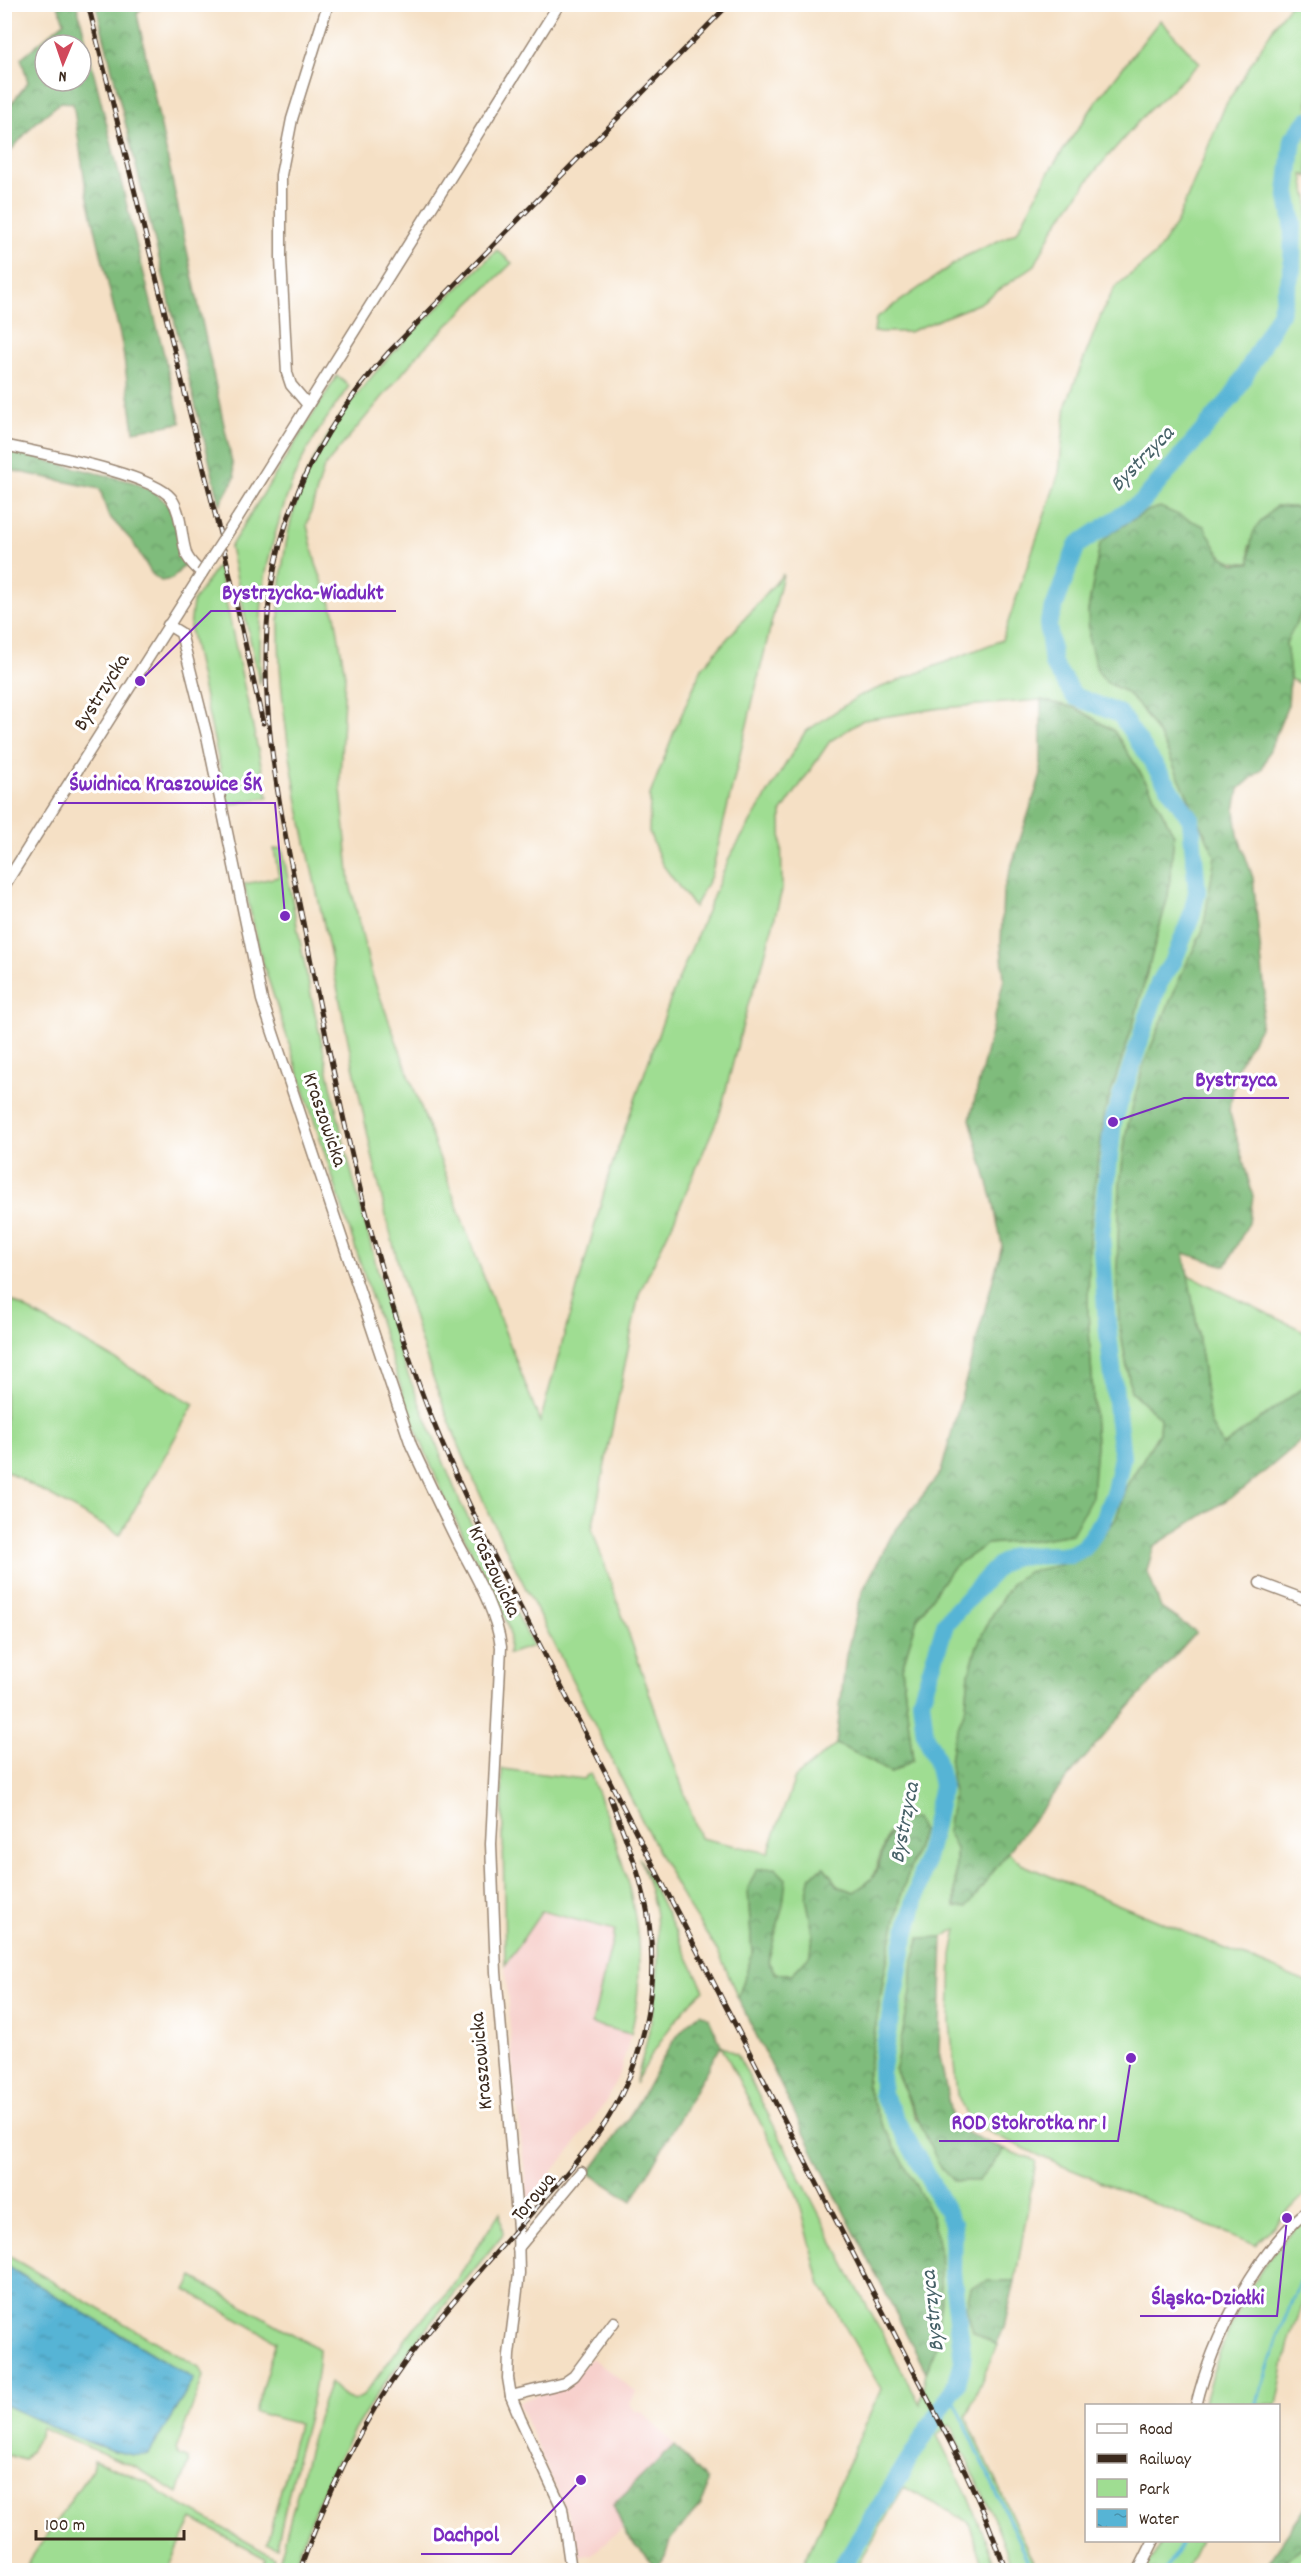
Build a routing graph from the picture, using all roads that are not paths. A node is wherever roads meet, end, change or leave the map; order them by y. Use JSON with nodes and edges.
{"nodes":[{"id":1,"x":328,"y":4,"type":"edge"},
{"id":2,"x":559,"y":4,"type":"edge"},
{"id":3,"x":309,"y":405,"type":"junction"},
{"id":4,"x":4,"y":445,"type":"edge"},
{"id":5,"x":202,"y":573,"type":"junction"},
{"id":6,"x":168,"y":625,"type":"junction"},
{"id":7,"x":4,"y":886,"type":"edge"},
{"id":8,"x":1260,"y":1583,"type":"dead end"},
{"id":9,"x":1308,"y":1601,"type":"edge"},
{"id":10,"x":581,"y":2172,"type":"dead end"},
{"id":11,"x":1308,"y":2210,"type":"edge"},
{"id":12,"x":518,"y":2248,"type":"junction"},
{"id":13,"x":614,"y":2322,"type":"dead end"},
{"id":14,"x":511,"y":2396,"type":"junction"},
{"id":15,"x":1196,"y":2404,"type":"edge"},
{"id":16,"x":1154,"y":2542,"type":"edge"},
{"id":17,"x":571,"y":2571,"type":"edge"},
{"id":18,"x":1139,"y":2571,"type":"edge"}],
"edges":[{"from":1,"to":3,"type":"street"},
{"from":2,"to":3,"type":"street","name":"Bystrzycka"},
{"from":3,"to":5,"type":"street","name":"Bystrzycka","bridge":true},
{"from":4,"to":5,"type":"street"},
{"from":5,"to":6,"type":"street","name":"Bystrzycka"},
{"from":6,"to":7,"type":"street","name":"Bystrzycka"},
{"from":6,"to":12,"type":"street","name":"Kraszowicka"},
{"from":8,"to":9,"type":"street"},
{"from":10,"to":12,"type":"street","name":"Torowa"},
{"from":11,"to":15,"type":"street"},
{"from":12,"to":14,"type":"street","name":"Kraszowicka"},
{"from":13,"to":14,"type":"street"},
{"from":14,"to":17,"type":"street","name":"Kraszowicka"},
{"from":16,"to":18,"type":"street"}]}
